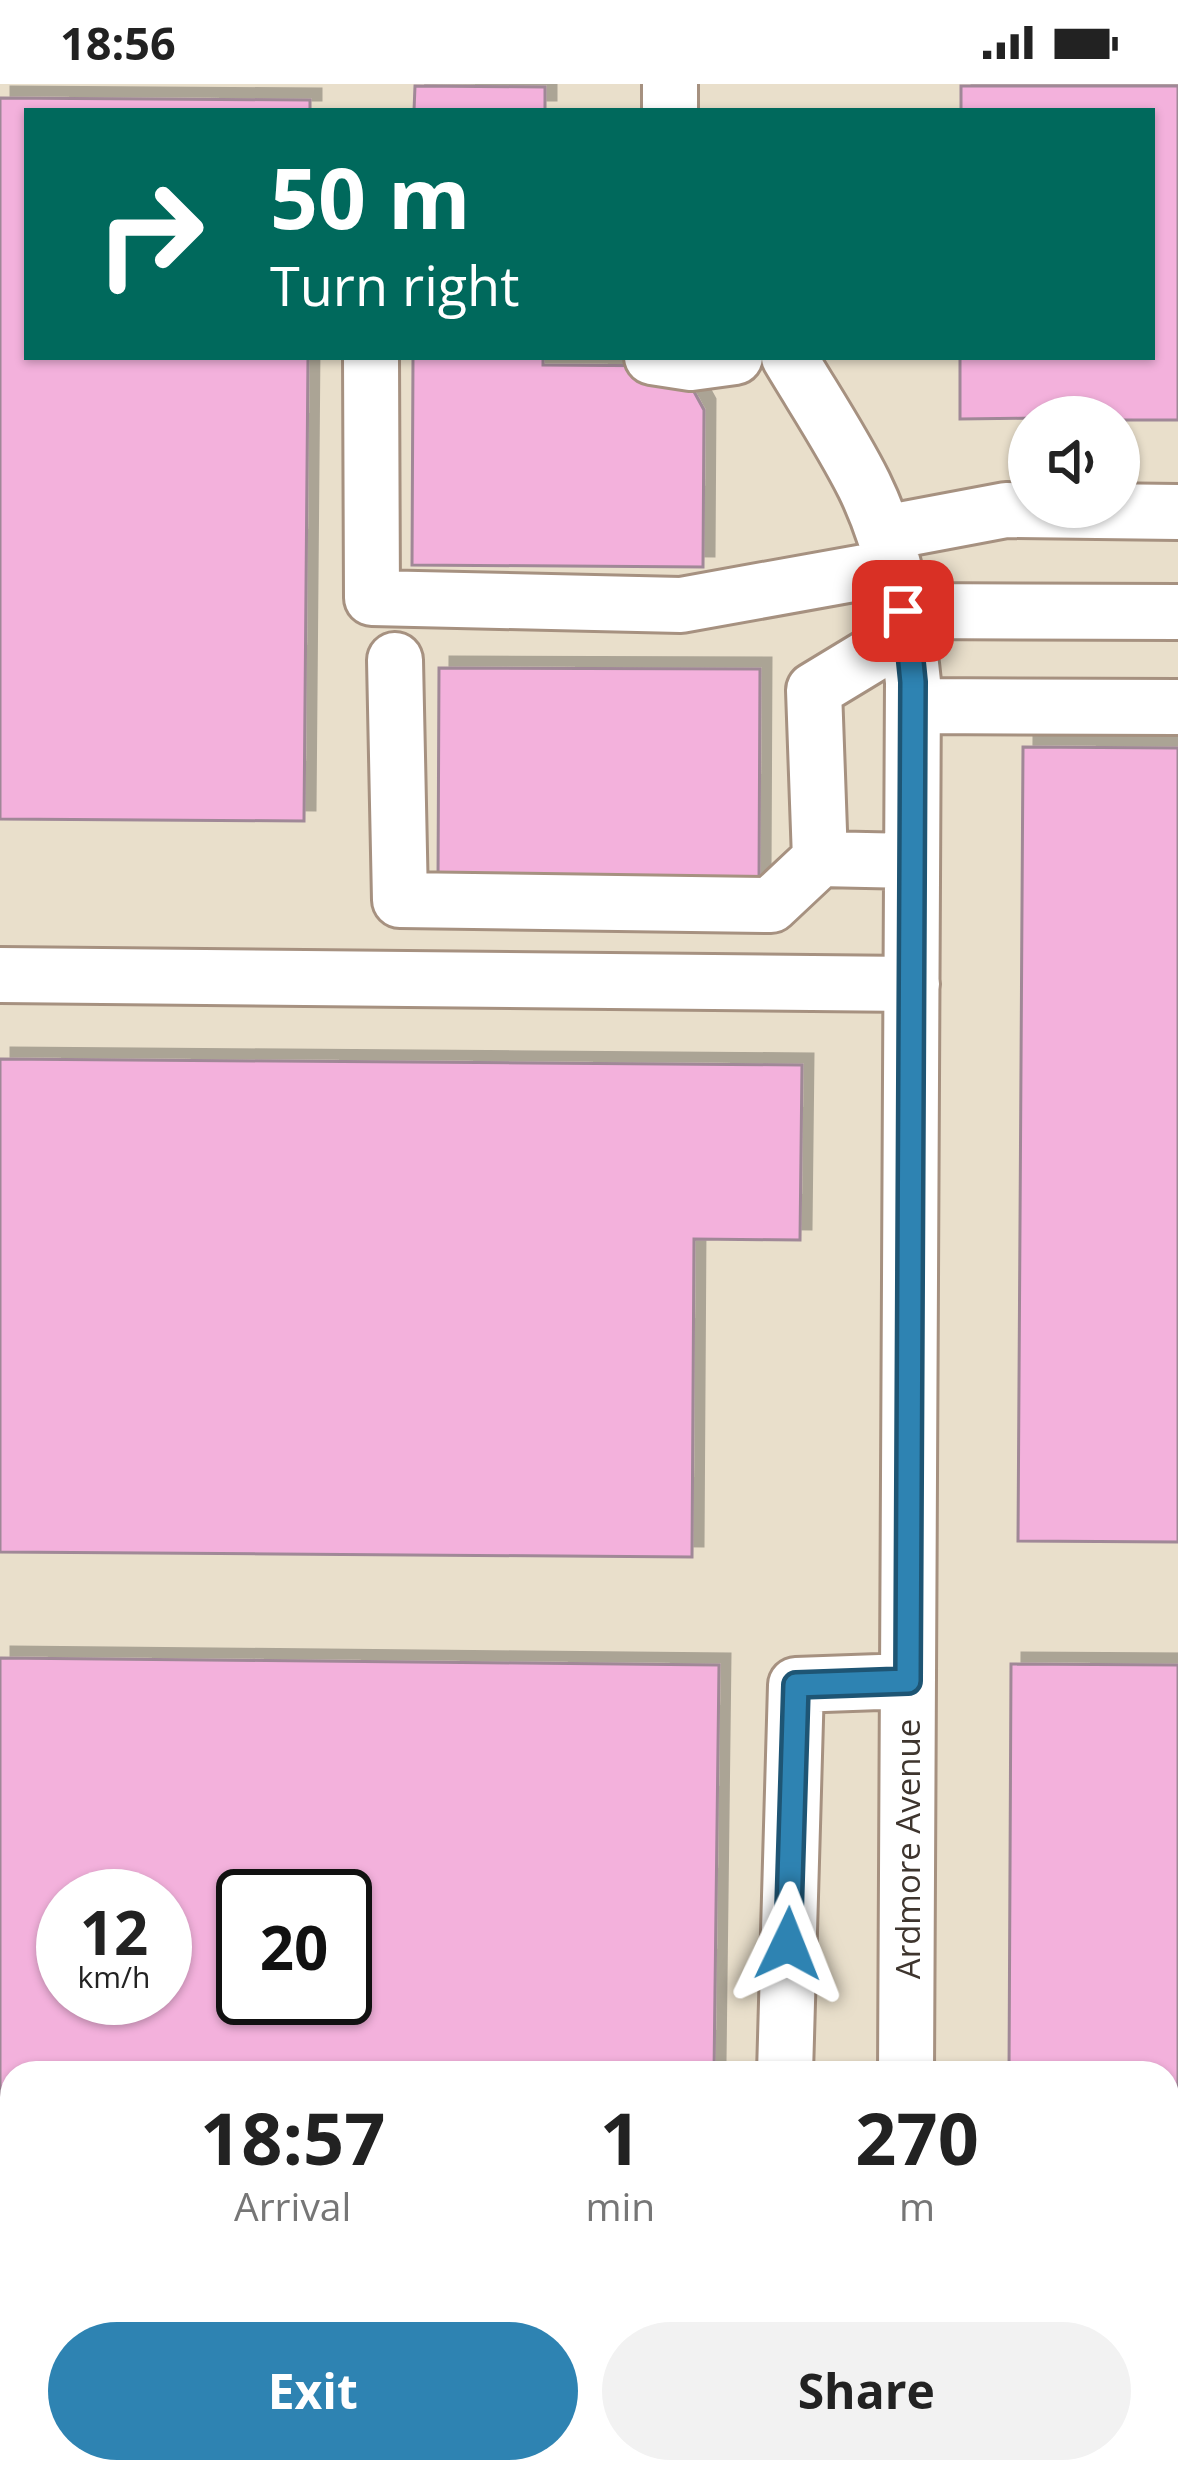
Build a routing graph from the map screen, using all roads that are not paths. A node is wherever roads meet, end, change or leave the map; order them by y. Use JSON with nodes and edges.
{"nodes":[{"id":1,"x":371,"y":360,"type":"edge"},
{"id":2,"x":672,"y":360,"type":"edge"},
{"id":3,"x":713,"y":360,"type":"edge"},
{"id":4,"x":791,"y":360,"type":"edge"},
{"id":5,"x":1178,"y":512,"type":"edge"},
{"id":6,"x":897,"y":586,"type":"junction"},
{"id":7,"x":1178,"y":612,"type":"edge"},
{"id":8,"x":395,"y":660,"type":"dead end"},
{"id":9,"x":913,"y":706,"type":"junction"},
{"id":10,"x":1178,"y":707,"type":"edge"},
{"id":11,"x":820,"y":859,"type":"junction"},
{"id":12,"x":912,"y":861,"type":"junction"},
{"id":13,"x":0,"y":975,"type":"edge"},
{"id":14,"x":912,"y":984,"type":"junction"},
{"id":15,"x":908,"y":1681,"type":"junction"},
{"id":16,"x":784,"y":2061,"type":"edge"},
{"id":17,"x":906,"y":2061,"type":"edge"}],
"edges":[{"from":1,"to":6,"type":"street"},
{"from":2,"to":3,"type":"street"},
{"from":4,"to":6,"type":"street","name":"Ardmore Avenue"},
{"from":5,"to":6,"type":"street"},
{"from":6,"to":7,"type":"street"},
{"from":6,"to":9,"type":"street","name":"Ardmore Avenue"},
{"from":6,"to":11,"type":"street"},
{"from":8,"to":11,"type":"street"},
{"from":9,"to":10,"type":"street"},
{"from":9,"to":12,"type":"street","name":"Ardmore Avenue"},
{"from":11,"to":12,"type":"street"},
{"from":12,"to":14,"type":"street","name":"Ardmore Avenue"},
{"from":13,"to":14,"type":"street"},
{"from":14,"to":15,"type":"street","name":"Ardmore Avenue"},
{"from":15,"to":16,"type":"street"},
{"from":15,"to":17,"type":"street","name":"Ardmore Avenue"}]}
